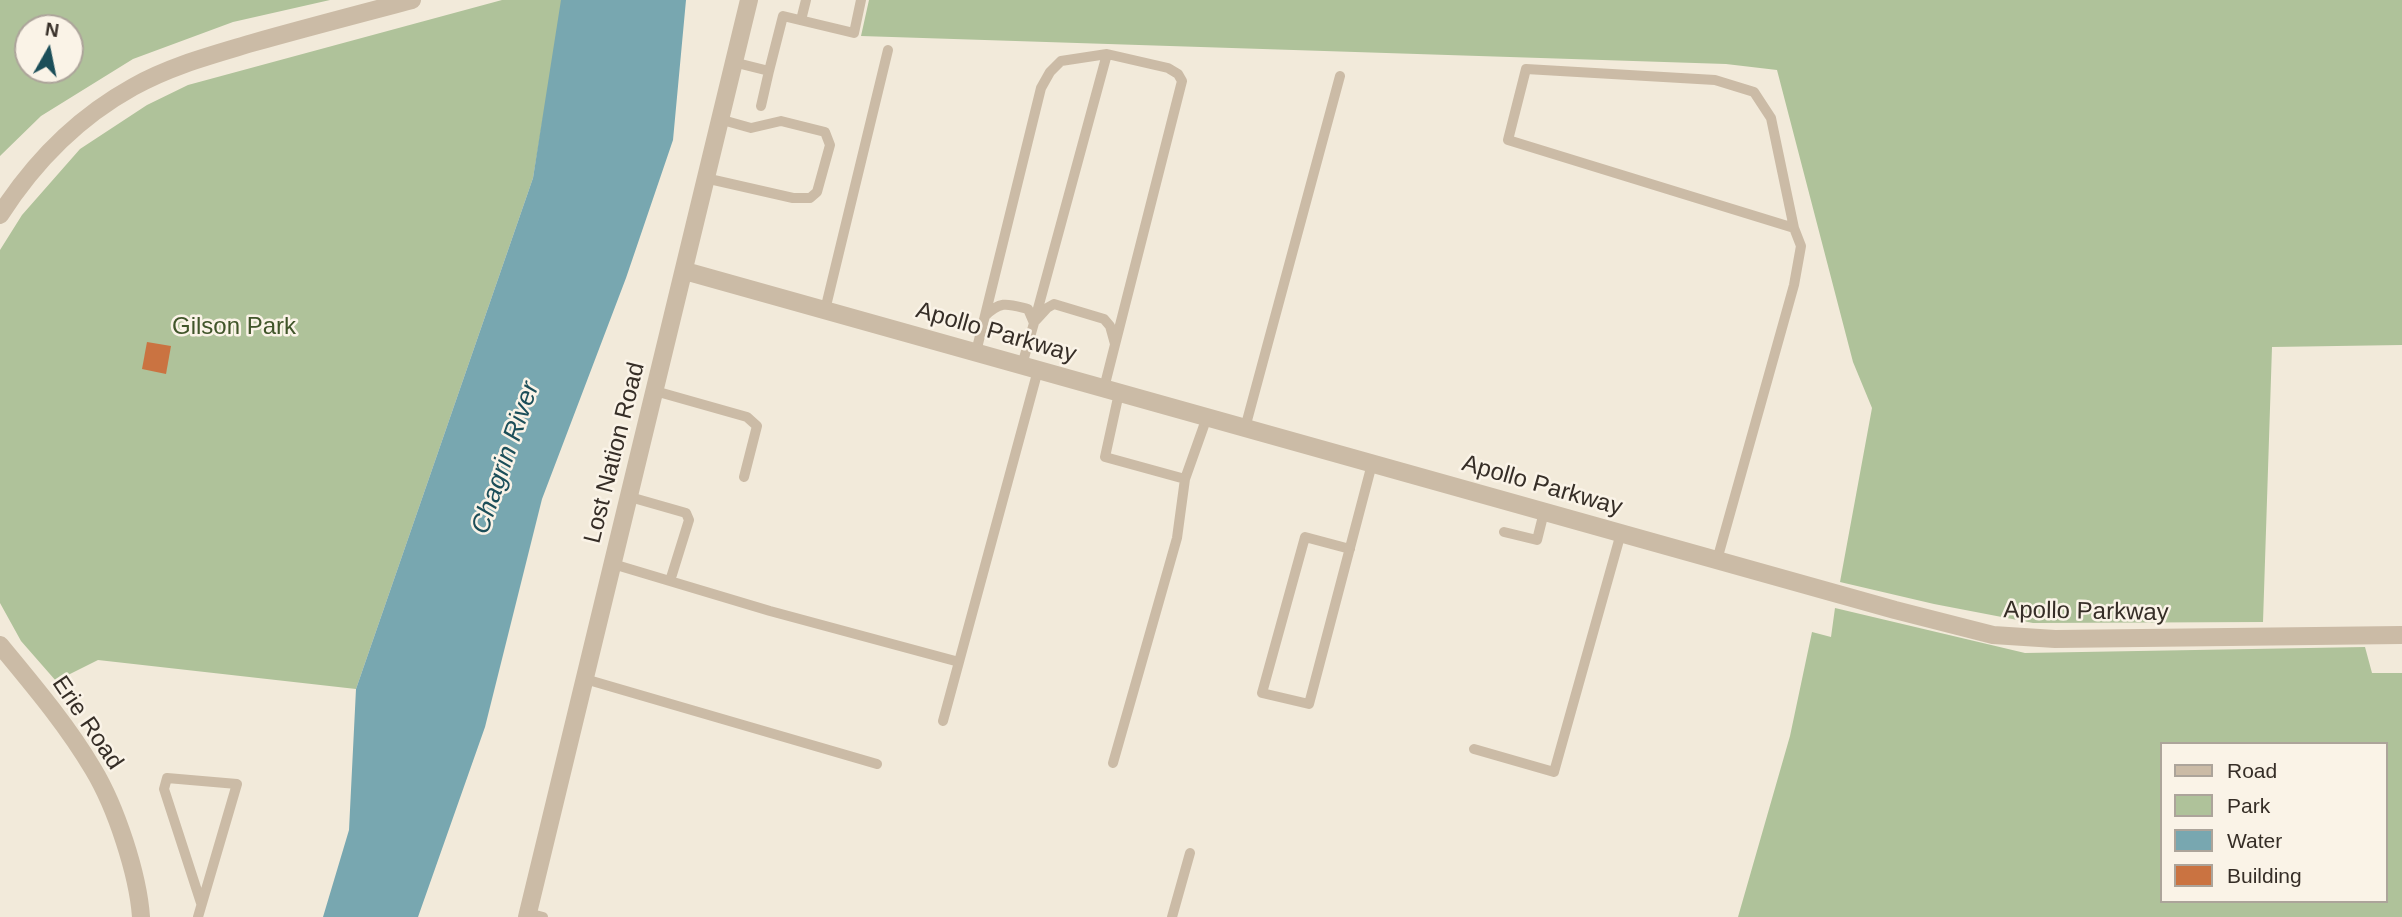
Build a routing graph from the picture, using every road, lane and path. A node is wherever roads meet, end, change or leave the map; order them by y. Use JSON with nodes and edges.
{"nodes":[{"id":1,"x":412,"y":0,"type":"edge"},
{"id":2,"x":749,"y":0,"type":"edge"},
{"id":3,"x":806,"y":0,"type":"edge"},
{"id":4,"x":861,"y":0,"type":"edge"},
{"id":5,"x":801,"y":20,"type":"junction"},
{"id":6,"x":888,"y":50,"type":"dead end"},
{"id":7,"x":1107,"y":54,"type":"junction"},
{"id":8,"x":733,"y":62,"type":"junction"},
{"id":9,"x":769,"y":71,"type":"junction"},
{"id":10,"x":1340,"y":76,"type":"dead end"},
{"id":11,"x":761,"y":106,"type":"dead end"},
{"id":12,"x":718,"y":119,"type":"junction"},
{"id":13,"x":705,"y":178,"type":"junction"},
{"id":14,"x":0,"y":215,"type":"edge"},
{"id":15,"x":1794,"y":228,"type":"junction"},
{"id":16,"x":685,"y":271,"type":"junction"},
{"id":17,"x":825,"y":310,"type":"junction"},
{"id":18,"x":984,"y":316,"type":"junction"},
{"id":19,"x":1034,"y":323,"type":"junction"},
{"id":20,"x":1115,"y":344,"type":"junction"},
{"id":21,"x":976,"y":352,"type":"junction"},
{"id":22,"x":1030,"y":367,"type":"junction"},
{"id":23,"x":1112,"y":390,"type":"junction"},
{"id":24,"x":655,"y":391,"type":"junction"},
{"id":25,"x":1207,"y":417,"type":"junction"},
{"id":26,"x":1245,"y":428,"type":"junction"},
{"id":27,"x":1373,"y":464,"type":"junction"},
{"id":28,"x":744,"y":477,"type":"dead end"},
{"id":29,"x":1185,"y":479,"type":"junction"},
{"id":30,"x":629,"y":496,"type":"junction"},
{"id":31,"x":1544,"y":512,"type":"junction"},
{"id":32,"x":1503,"y":532,"type":"dead end"},
{"id":33,"x":1621,"y":533,"type":"junction"},
{"id":34,"x":1350,"y":549,"type":"junction"},
{"id":35,"x":1717,"y":560,"type":"junction"},
{"id":36,"x":613,"y":564,"type":"junction"},
{"id":37,"x":670,"y":581,"type":"junction"},
{"id":38,"x":2402,"y":635,"type":"edge"},
{"id":39,"x":0,"y":645,"type":"edge"},
{"id":40,"x":959,"y":662,"type":"junction"},
{"id":41,"x":585,"y":679,"type":"junction"},
{"id":42,"x":943,"y":722,"type":"dead end"},
{"id":43,"x":1474,"y":749,"type":"dead end"},
{"id":44,"x":1113,"y":762,"type":"dead end"},
{"id":45,"x":877,"y":764,"type":"dead end"},
{"id":46,"x":1190,"y":853,"type":"dead end"},
{"id":47,"x":201,"y":903,"type":"junction"},
{"id":48,"x":533,"y":916,"type":"edge"},
{"id":49,"x":141,"y":917,"type":"edge"},
{"id":50,"x":198,"y":917,"type":"edge"},
{"id":51,"x":1172,"y":917,"type":"edge"}],
"edges":[{"from":1,"to":14,"type":"street"},
{"from":2,"to":8,"type":"street","name":"Lost Nation Road"},
{"from":3,"to":5,"type":"lane"},
{"from":4,"to":5,"type":"lane"},
{"from":5,"to":9,"type":"lane"},
{"from":6,"to":17,"type":"lane"},
{"from":7,"to":18,"type":"lane"},
{"from":7,"to":19,"type":"lane"},
{"from":7,"to":20,"type":"lane"},
{"from":8,"to":9,"type":"lane"},
{"from":8,"to":12,"type":"street","name":"Lost Nation Road"},
{"from":9,"to":11,"type":"lane"},
{"from":10,"to":26,"type":"lane"},
{"from":12,"to":13,"type":"street","name":"Lost Nation Road"},
{"from":12,"to":13,"type":"lane"},
{"from":13,"to":16,"type":"street","name":"Lost Nation Road"},
{"from":15,"to":15,"type":"lane"},
{"from":15,"to":35,"type":"lane"},
{"from":16,"to":17,"type":"street","name":"Apollo Parkway"},
{"from":16,"to":24,"type":"street","name":"Lost Nation Road"},
{"from":17,"to":21,"type":"street","name":"Apollo Parkway"},
{"from":18,"to":19,"type":"lane"},
{"from":18,"to":21,"type":"lane"},
{"from":19,"to":20,"type":"lane"},
{"from":19,"to":22,"type":"lane"},
{"from":20,"to":23,"type":"lane"},
{"from":21,"to":22,"type":"street","name":"Apollo Parkway"},
{"from":22,"to":23,"type":"street","name":"Apollo Parkway"},
{"from":22,"to":40,"type":"lane"},
{"from":23,"to":25,"type":"street","name":"Apollo Parkway"},
{"from":23,"to":29,"type":"lane"},
{"from":24,"to":28,"type":"lane"},
{"from":24,"to":30,"type":"street","name":"Lost Nation Road"},
{"from":25,"to":26,"type":"street","name":"Apollo Parkway"},
{"from":25,"to":29,"type":"lane"},
{"from":26,"to":27,"type":"street","name":"Apollo Parkway"},
{"from":27,"to":31,"type":"street","name":"Apollo Parkway"},
{"from":27,"to":34,"type":"lane"},
{"from":29,"to":44,"type":"lane"},
{"from":30,"to":36,"type":"street","name":"Lost Nation Road"},
{"from":30,"to":37,"type":"lane"},
{"from":31,"to":32,"type":"lane"},
{"from":31,"to":33,"type":"street","name":"Apollo Parkway"},
{"from":33,"to":35,"type":"street","name":"Apollo Parkway"},
{"from":33,"to":43,"type":"lane"},
{"from":34,"to":34,"type":"lane"},
{"from":35,"to":38,"type":"street","name":"Apollo Parkway"},
{"from":36,"to":37,"type":"lane"},
{"from":36,"to":41,"type":"street","name":"Lost Nation Road"},
{"from":37,"to":40,"type":"lane"},
{"from":39,"to":49,"type":"street","name":"Erie Road"},
{"from":40,"to":42,"type":"lane"},
{"from":41,"to":45,"type":"lane"},
{"from":41,"to":48,"type":"street","name":"Lost Nation Road"},
{"from":46,"to":51,"type":"lane"},
{"from":47,"to":47,"type":"lane"},
{"from":47,"to":50,"type":"lane"}]}
